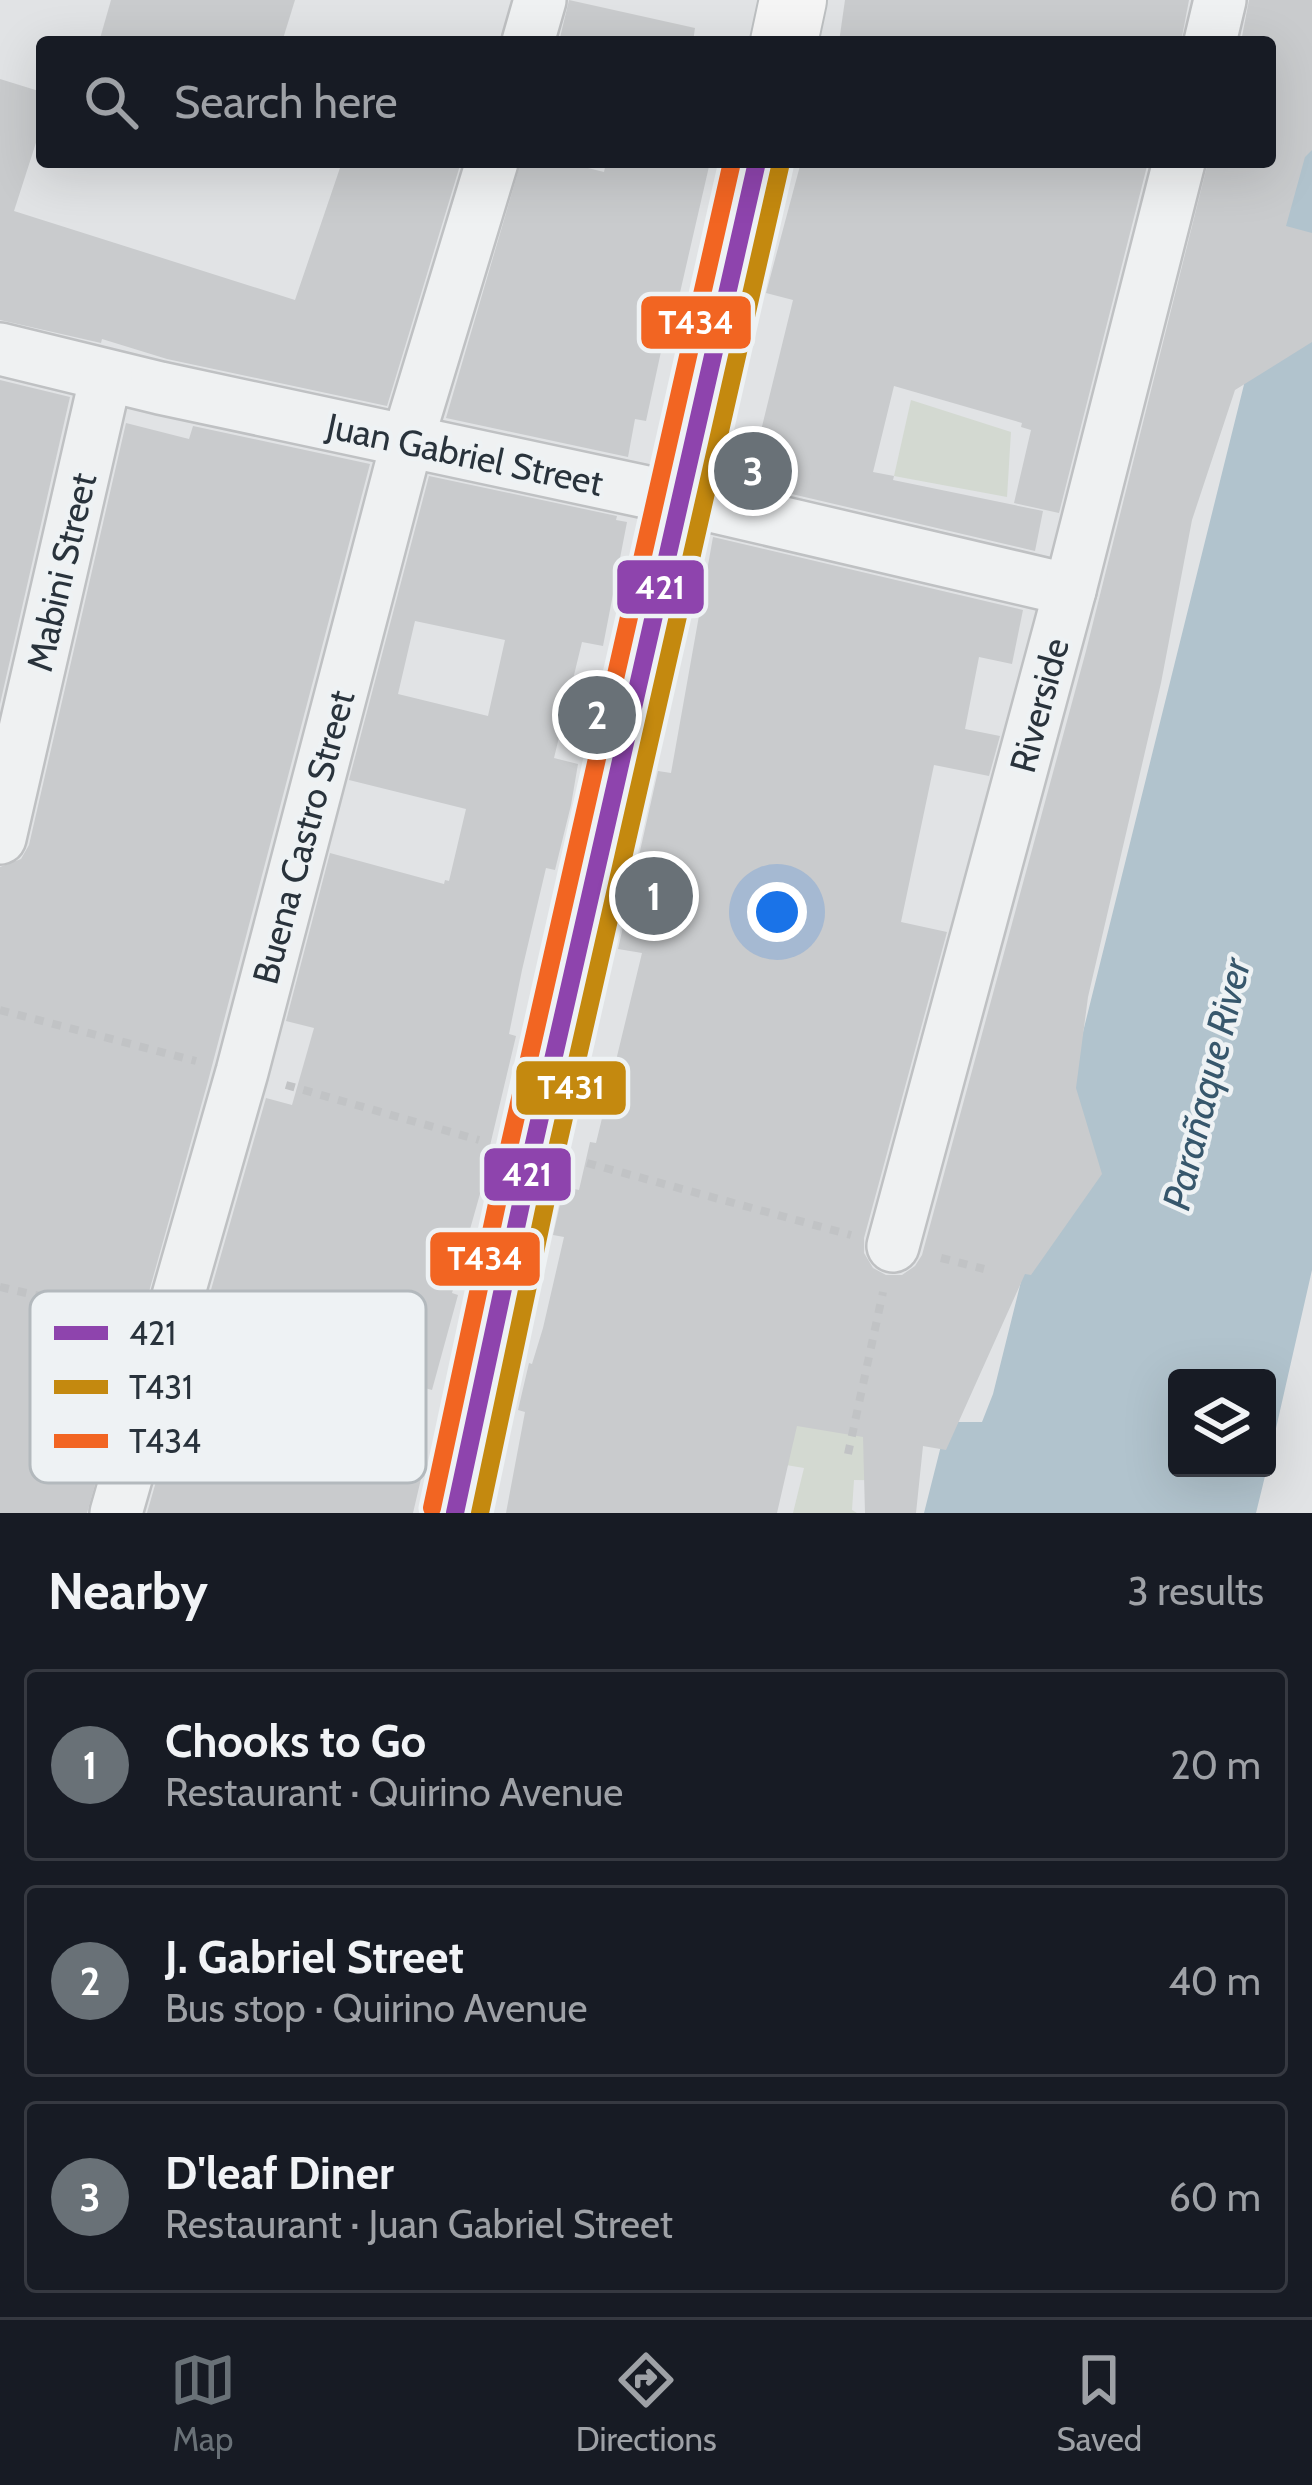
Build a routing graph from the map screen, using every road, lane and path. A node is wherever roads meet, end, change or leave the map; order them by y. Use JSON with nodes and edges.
{"nodes":[{"id":1,"x":541,"y":0,"type":"edge"},
{"id":2,"x":794,"y":0,"type":"edge"},
{"id":3,"x":1220,"y":0,"type":"edge"},
{"id":4,"x":530,"y":36,"type":"edge"},
{"id":5,"x":785,"y":36,"type":"edge"},
{"id":6,"x":1211,"y":36,"type":"edge"},
{"id":7,"x":490,"y":168,"type":"edge"},
{"id":8,"x":756,"y":168,"type":"edge"},
{"id":9,"x":1177,"y":168,"type":"edge"},
{"id":10,"x":0,"y":349,"type":"edge"},
{"id":11,"x":106,"y":376,"type":"junction"},
{"id":12,"x":407,"y":442,"type":"junction"},
{"id":13,"x":681,"y":501,"type":"junction"},
{"id":14,"x":1070,"y":590,"type":"junction"},
{"id":15,"x":0,"y":838,"type":"edge"},
{"id":16,"x":533,"y":1148,"type":"junction"},
{"id":17,"x":893,"y":1246,"type":"junction"},
{"id":18,"x":984,"y":1269,"type":"dead end"},
{"id":19,"x":0,"y":1287,"type":"edge"},
{"id":20,"x":179,"y":1291,"type":"edge"},
{"id":21,"x":30,"y":1294,"type":"edge"},
{"id":22,"x":426,"y":1393,"type":"edge"},
{"id":23,"x":478,"y":1407,"type":"junction"},
{"id":24,"x":124,"y":1483,"type":"edge"},
{"id":25,"x":116,"y":1513,"type":"edge"},
{"id":26,"x":455,"y":1513,"type":"edge"}],
"edges":[{"from":1,"to":4,"type":"street"},
{"from":2,"to":5,"type":"main road"},
{"from":3,"to":6,"type":"street"},
{"from":7,"to":12,"type":"street","name":"Buena Castro Street"},
{"from":8,"to":13,"type":"main road"},
{"from":9,"to":14,"type":"street","name":"Riverside"},
{"from":10,"to":11,"type":"street","name":"Juan Gabriel Street"},
{"from":11,"to":12,"type":"street","name":"Juan Gabriel Street"},
{"from":11,"to":15,"type":"street","name":"Mabini Street"},
{"from":12,"to":13,"type":"street","name":"Juan Gabriel Street"},
{"from":12,"to":20,"type":"street","name":"Buena Castro Street"},
{"from":13,"to":14,"type":"street","name":"Juan Gabriel Street"},
{"from":13,"to":16,"type":"main road"},
{"from":14,"to":17,"type":"street","name":"Riverside"},
{"from":16,"to":17,"type":"path"},
{"from":16,"to":23,"type":"main road"},
{"from":17,"to":18,"type":"path"},
{"from":19,"to":21,"type":"path"},
{"from":22,"to":23,"type":"path"},
{"from":23,"to":26,"type":"main road"},
{"from":24,"to":25,"type":"street","name":"Buena Castro Street"}]}
